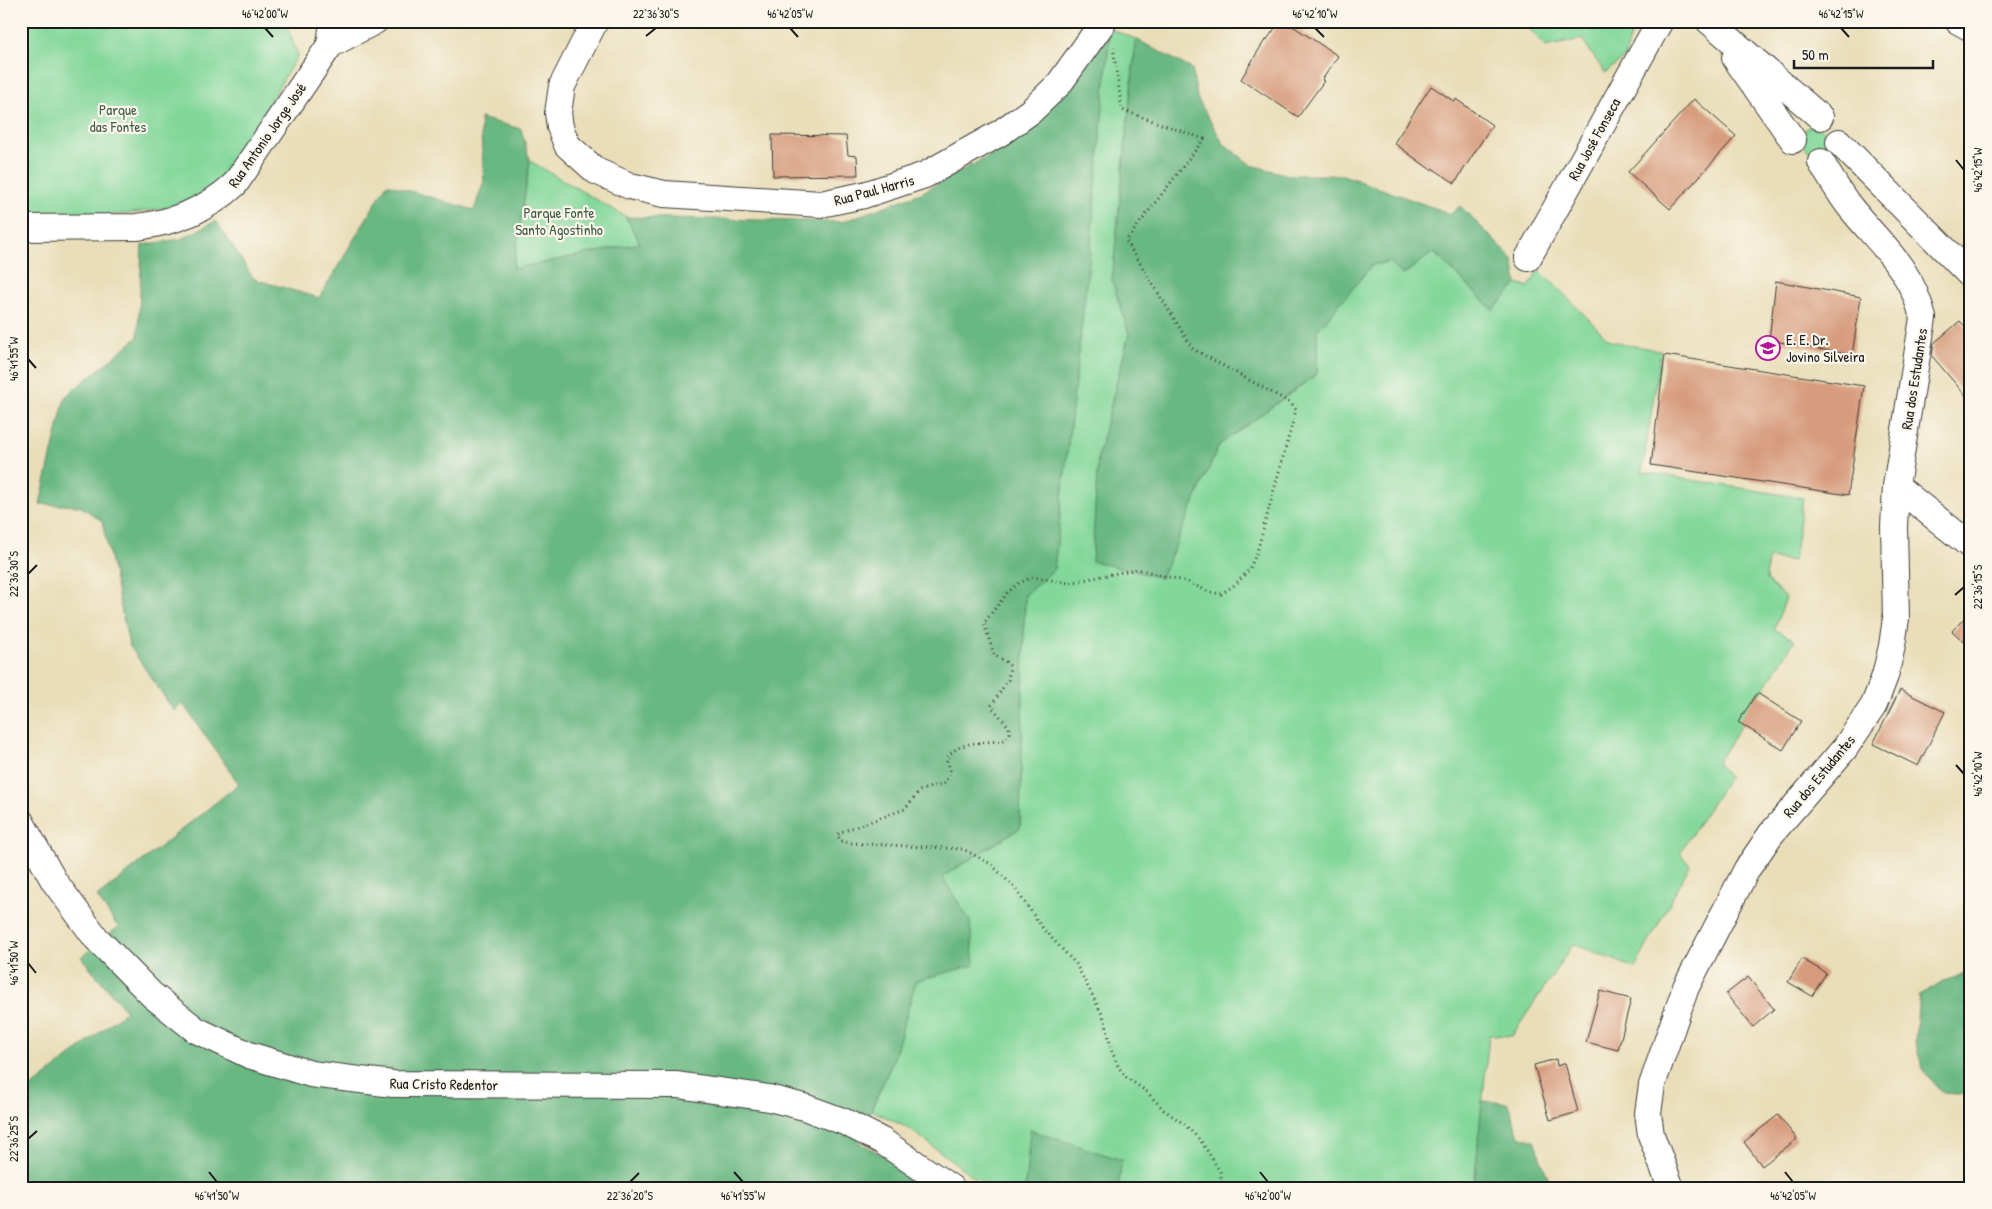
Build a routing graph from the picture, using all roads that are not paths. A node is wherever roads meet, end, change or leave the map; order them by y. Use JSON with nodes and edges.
{"nodes":[{"id":1,"x":375,"y":21,"type":"edge"},
{"id":2,"x":595,"y":21,"type":"edge"},
{"id":3,"x":1660,"y":21,"type":"edge"},
{"id":4,"x":1708,"y":21,"type":"edge"},
{"id":5,"x":1958,"y":21,"type":"edge"},
{"id":6,"x":1971,"y":28,"type":"edge"},
{"id":7,"x":1108,"y":31,"type":"edge"},
{"id":8,"x":332,"y":33,"type":"edge"},
{"id":9,"x":1820,"y":117,"type":"junction"},
{"id":10,"x":1793,"y":140,"type":"junction"},
{"id":11,"x":1839,"y":142,"type":"junction"},
{"id":12,"x":1821,"y":162,"type":"junction"},
{"id":13,"x":21,"y":228,"type":"edge"},
{"id":14,"x":1528,"y":258,"type":"dead end"},
{"id":15,"x":1971,"y":276,"type":"edge"},
{"id":16,"x":1896,"y":486,"type":"junction"},
{"id":17,"x":1971,"y":546,"type":"edge"},
{"id":18,"x":21,"y":822,"type":"edge"},
{"id":19,"x":951,"y":1188,"type":"edge"},
{"id":20,"x":1671,"y":1188,"type":"edge"}],
"edges":[{"from":1,"to":8,"type":"street"},
{"from":2,"to":7,"type":"street","name":"Rua Paul Harris"},
{"from":3,"to":14,"type":"street","name":"Rua José Fonseca"},
{"from":4,"to":9,"type":"street"},
{"from":4,"to":10,"type":"street"},
{"from":5,"to":6,"type":"street"},
{"from":8,"to":13,"type":"street","name":"Rua Antonio Jorge José"},
{"from":9,"to":10,"type":"street"},
{"from":9,"to":11,"type":"street"},
{"from":10,"to":12,"type":"street"},
{"from":11,"to":12,"type":"street"},
{"from":11,"to":15,"type":"street"},
{"from":12,"to":16,"type":"street","name":"Rua dos Estudantes"},
{"from":16,"to":17,"type":"street"},
{"from":16,"to":20,"type":"street","name":"Rua dos Estudantes"},
{"from":18,"to":19,"type":"street","name":"Rua Cristo Redentor"}]}
